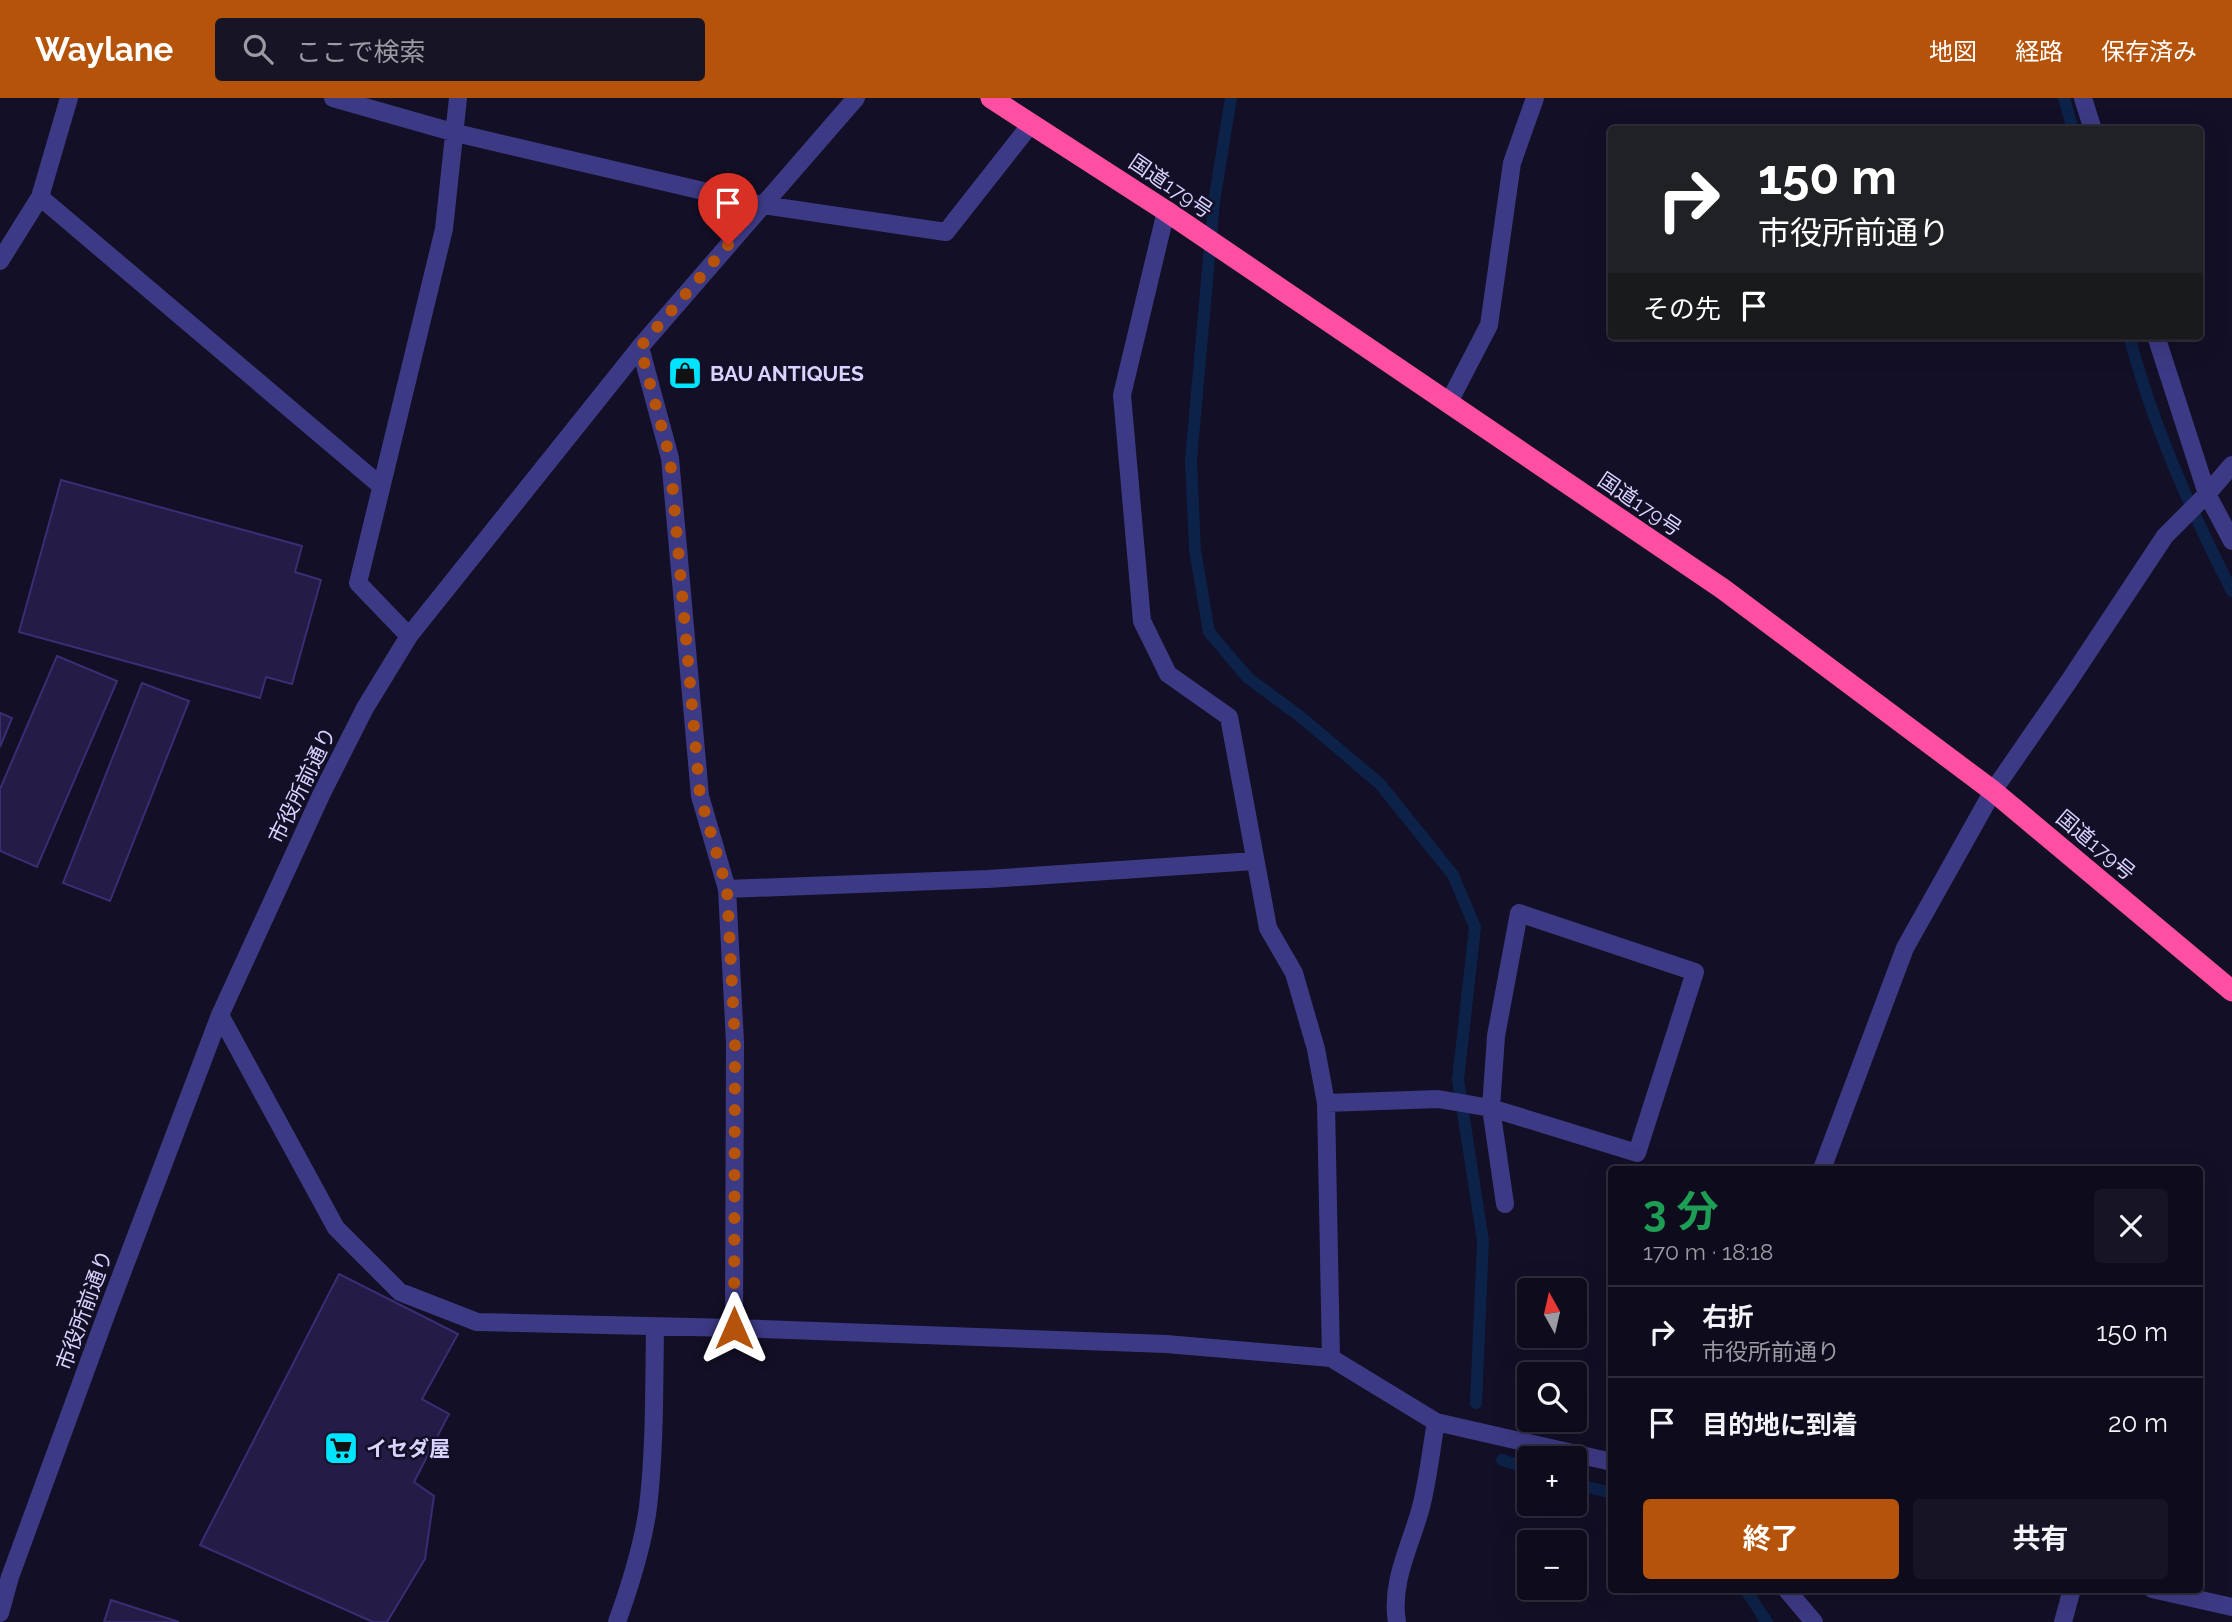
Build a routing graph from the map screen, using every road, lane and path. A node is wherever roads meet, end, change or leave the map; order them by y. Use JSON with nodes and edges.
{"nodes":[{"id":1,"x":69,"y":98,"type":"edge"},
{"id":2,"x":333,"y":98,"type":"edge"},
{"id":3,"x":458,"y":98,"type":"edge"},
{"id":4,"x":856,"y":98,"type":"edge"},
{"id":5,"x":991,"y":98,"type":"edge"},
{"id":6,"x":1535,"y":98,"type":"edge"},
{"id":7,"x":2083,"y":98,"type":"edge"},
{"id":8,"x":1031,"y":124,"type":"junction"},
{"id":9,"x":2092,"y":126,"type":"edge"},
{"id":10,"x":456,"y":133,"type":"junction"},
{"id":11,"x":40,"y":197,"type":"junction"},
{"id":12,"x":763,"y":205,"type":"junction"},
{"id":13,"x":1166,"y":211,"type":"junction"},
{"id":14,"x":0,"y":261,"type":"edge"},
{"id":15,"x":2157,"y":340,"type":"edge"},
{"id":16,"x":640,"y":347,"type":"junction"},
{"id":17,"x":1448,"y":404,"type":"junction"},
{"id":18,"x":2232,"y":465,"type":"edge"},
{"id":19,"x":381,"y":486,"type":"junction"},
{"id":20,"x":2207,"y":494,"type":"junction"},
{"id":21,"x":2232,"y":541,"type":"edge"},
{"id":22,"x":409,"y":636,"type":"junction"},
{"id":23,"x":1993,"y":791,"type":"junction"},
{"id":24,"x":1254,"y":861,"type":"junction"},
{"id":25,"x":727,"y":889,"type":"junction"},
{"id":26,"x":2232,"y":991,"type":"edge"},
{"id":27,"x":219,"y":1015,"type":"junction"},
{"id":28,"x":1326,"y":1103,"type":"junction"},
{"id":29,"x":1491,"y":1108,"type":"junction"},
{"id":30,"x":1823,"y":1166,"type":"edge"},
{"id":31,"x":1505,"y":1204,"type":"dead end"},
{"id":32,"x":654,"y":1328,"type":"junction"},
{"id":33,"x":734,"y":1328,"type":"junction"},
{"id":34,"x":1331,"y":1358,"type":"junction"},
{"id":35,"x":1436,"y":1422,"type":"junction"},
{"id":36,"x":1608,"y":1461,"type":"edge"},
{"id":37,"x":1789,"y":1593,"type":"edge"},
{"id":38,"x":2071,"y":1593,"type":"edge"},
{"id":39,"x":2170,"y":1593,"type":"edge"},
{"id":40,"x":2232,"y":1607,"type":"edge"},
{"id":41,"x":0,"y":1613,"type":"edge"},
{"id":42,"x":617,"y":1622,"type":"edge"},
{"id":43,"x":1397,"y":1622,"type":"edge"},
{"id":44,"x":1814,"y":1622,"type":"edge"},
{"id":45,"x":2063,"y":1622,"type":"edge"}],
"edges":[{"from":1,"to":11,"type":"street"},
{"from":2,"to":10,"type":"street"},
{"from":3,"to":10,"type":"street"},
{"from":4,"to":12,"type":"street","name":"市役所前通り"},
{"from":5,"to":8,"type":"highway","name":"国道179号"},
{"from":6,"to":17,"type":"street"},
{"from":7,"to":9,"type":"street"},
{"from":8,"to":12,"type":"street"},
{"from":8,"to":13,"type":"highway","name":"国道179号"},
{"from":10,"to":12,"type":"street"},
{"from":10,"to":19,"type":"street"},
{"from":11,"to":14,"type":"street"},
{"from":11,"to":19,"type":"street"},
{"from":12,"to":16,"type":"street","name":"市役所前通り"},
{"from":13,"to":17,"type":"highway","name":"国道179号"},
{"from":13,"to":24,"type":"street"},
{"from":15,"to":20,"type":"street"},
{"from":16,"to":22,"type":"street","name":"市役所前通り"},
{"from":16,"to":25,"type":"street"},
{"from":17,"to":23,"type":"highway","name":"国道179号"},
{"from":18,"to":20,"type":"street"},
{"from":19,"to":22,"type":"street"},
{"from":20,"to":21,"type":"street"},
{"from":20,"to":23,"type":"street"},
{"from":22,"to":27,"type":"street","name":"市役所前通り"},
{"from":23,"to":26,"type":"highway","name":"国道179号"},
{"from":23,"to":30,"type":"street"},
{"from":24,"to":25,"type":"street"},
{"from":24,"to":28,"type":"street"},
{"from":25,"to":33,"type":"street"},
{"from":27,"to":32,"type":"street"},
{"from":27,"to":41,"type":"street","name":"市役所前通り"},
{"from":28,"to":29,"type":"street"},
{"from":28,"to":34,"type":"street"},
{"from":29,"to":29,"type":"street"},
{"from":29,"to":31,"type":"street"},
{"from":32,"to":33,"type":"street"},
{"from":32,"to":42,"type":"street"},
{"from":33,"to":34,"type":"street"},
{"from":34,"to":35,"type":"street"},
{"from":35,"to":36,"type":"street"},
{"from":35,"to":43,"type":"street"},
{"from":37,"to":44,"type":"street"},
{"from":38,"to":45,"type":"street"},
{"from":39,"to":40,"type":"street"}]}
